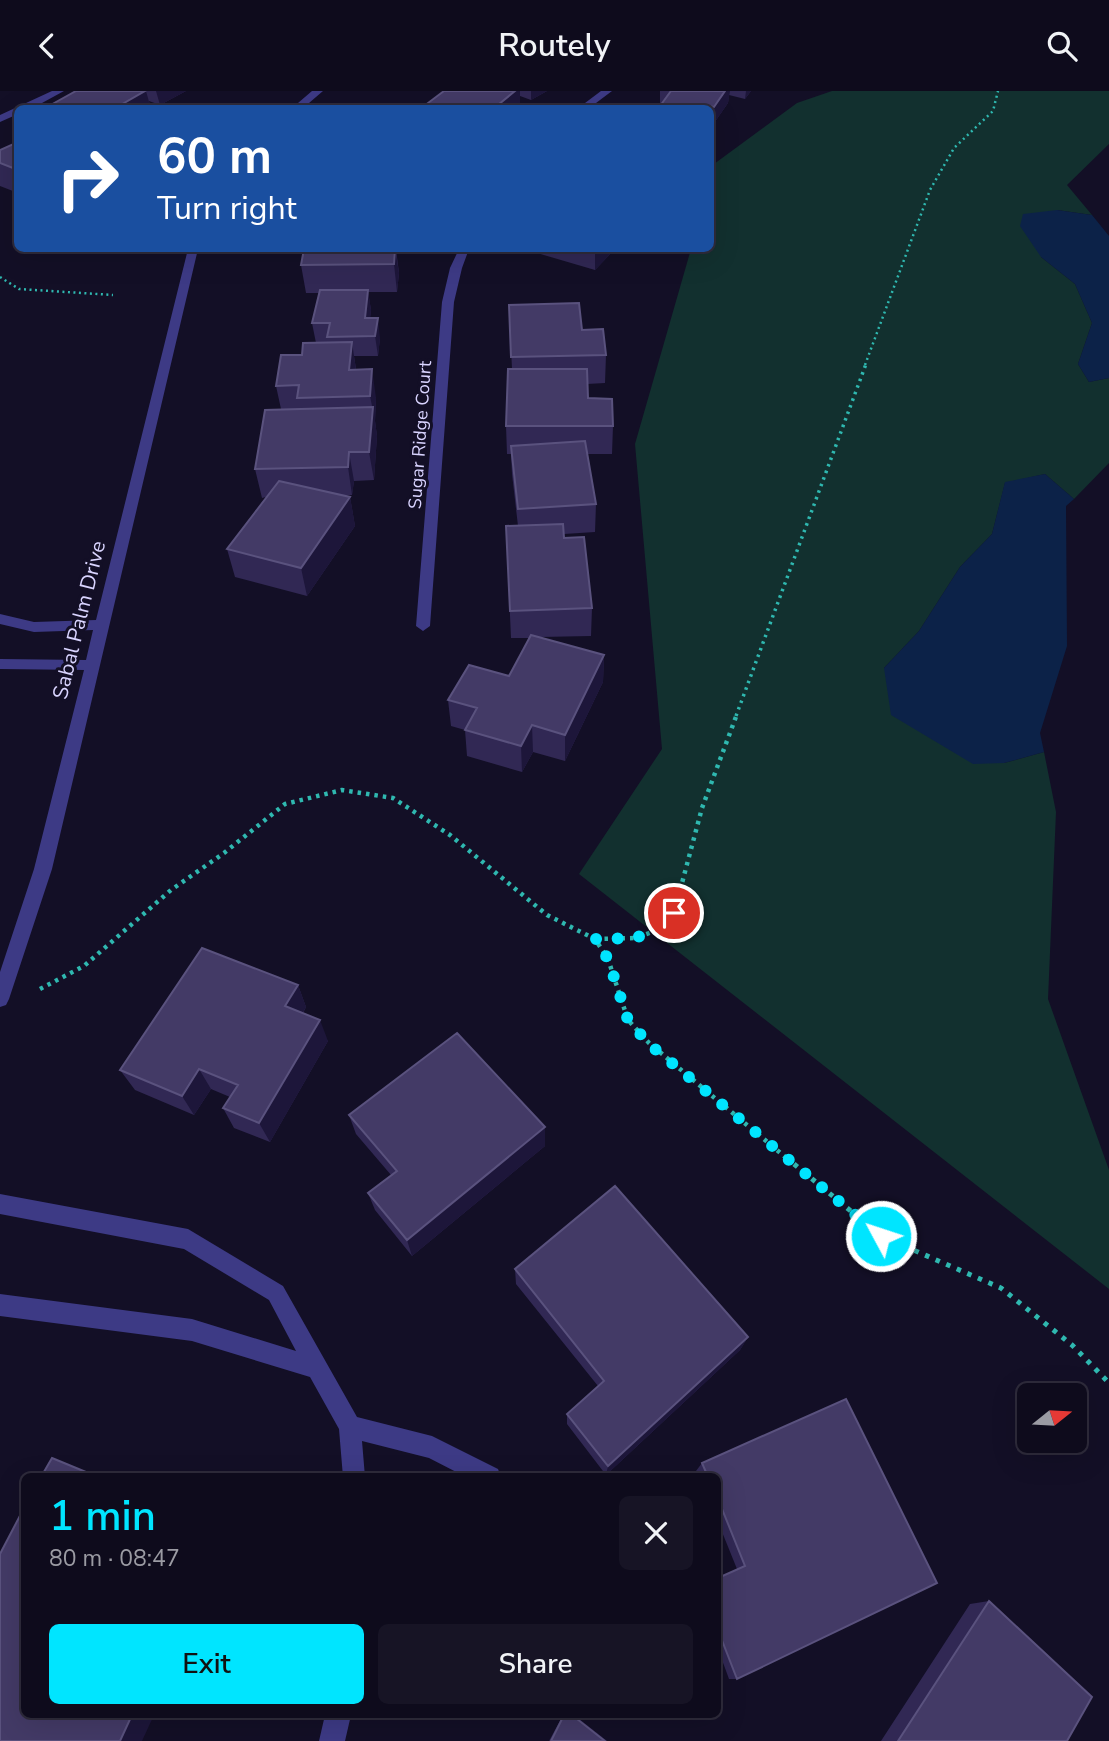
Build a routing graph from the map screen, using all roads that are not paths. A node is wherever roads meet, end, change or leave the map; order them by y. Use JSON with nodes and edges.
{"nodes":[{"id":1,"x":59,"y":91,"type":"edge"},
{"id":2,"x":318,"y":91,"type":"edge"},
{"id":3,"x":607,"y":91,"type":"edge"},
{"id":4,"x":29,"y":105,"type":"edge"},
{"id":5,"x":300,"y":105,"type":"edge"},
{"id":6,"x":588,"y":105,"type":"edge"},
{"id":7,"x":192,"y":252,"type":"edge"},
{"id":8,"x":463,"y":252,"type":"edge"},
{"id":9,"x":0,"y":619,"type":"edge"},
{"id":10,"x":101,"y":625,"type":"junction"},
{"id":11,"x":423,"y":626,"type":"dead end"},
{"id":12,"x":0,"y":664,"type":"edge"},
{"id":13,"x":91,"y":665,"type":"junction"},
{"id":14,"x":0,"y":999,"type":"edge"},
{"id":15,"x":0,"y":1204,"type":"edge"},
{"id":16,"x":0,"y":1305,"type":"edge"},
{"id":17,"x":320,"y":1369,"type":"junction"},
{"id":18,"x":350,"y":1427,"type":"junction"},
{"id":19,"x":354,"y":1473,"type":"edge"},
{"id":20,"x":482,"y":1473,"type":"edge"},
{"id":21,"x":337,"y":1718,"type":"edge"},
{"id":22,"x":332,"y":1741,"type":"edge"}],
"edges":[{"from":1,"to":4,"type":"street"},
{"from":2,"to":5,"type":"street"},
{"from":3,"to":6,"type":"street"},
{"from":7,"to":10,"type":"street","name":"Sabal Palm Drive"},
{"from":8,"to":11,"type":"street","name":"Sugar Ridge Court"},
{"from":9,"to":10,"type":"street"},
{"from":10,"to":13,"type":"street","name":"Sabal Palm Drive"},
{"from":12,"to":13,"type":"street"},
{"from":13,"to":14,"type":"street","name":"Sabal Palm Drive"},
{"from":15,"to":17,"type":"street"},
{"from":16,"to":17,"type":"street"},
{"from":17,"to":18,"type":"street"},
{"from":18,"to":19,"type":"street"},
{"from":18,"to":20,"type":"street"},
{"from":21,"to":22,"type":"street"}]}
